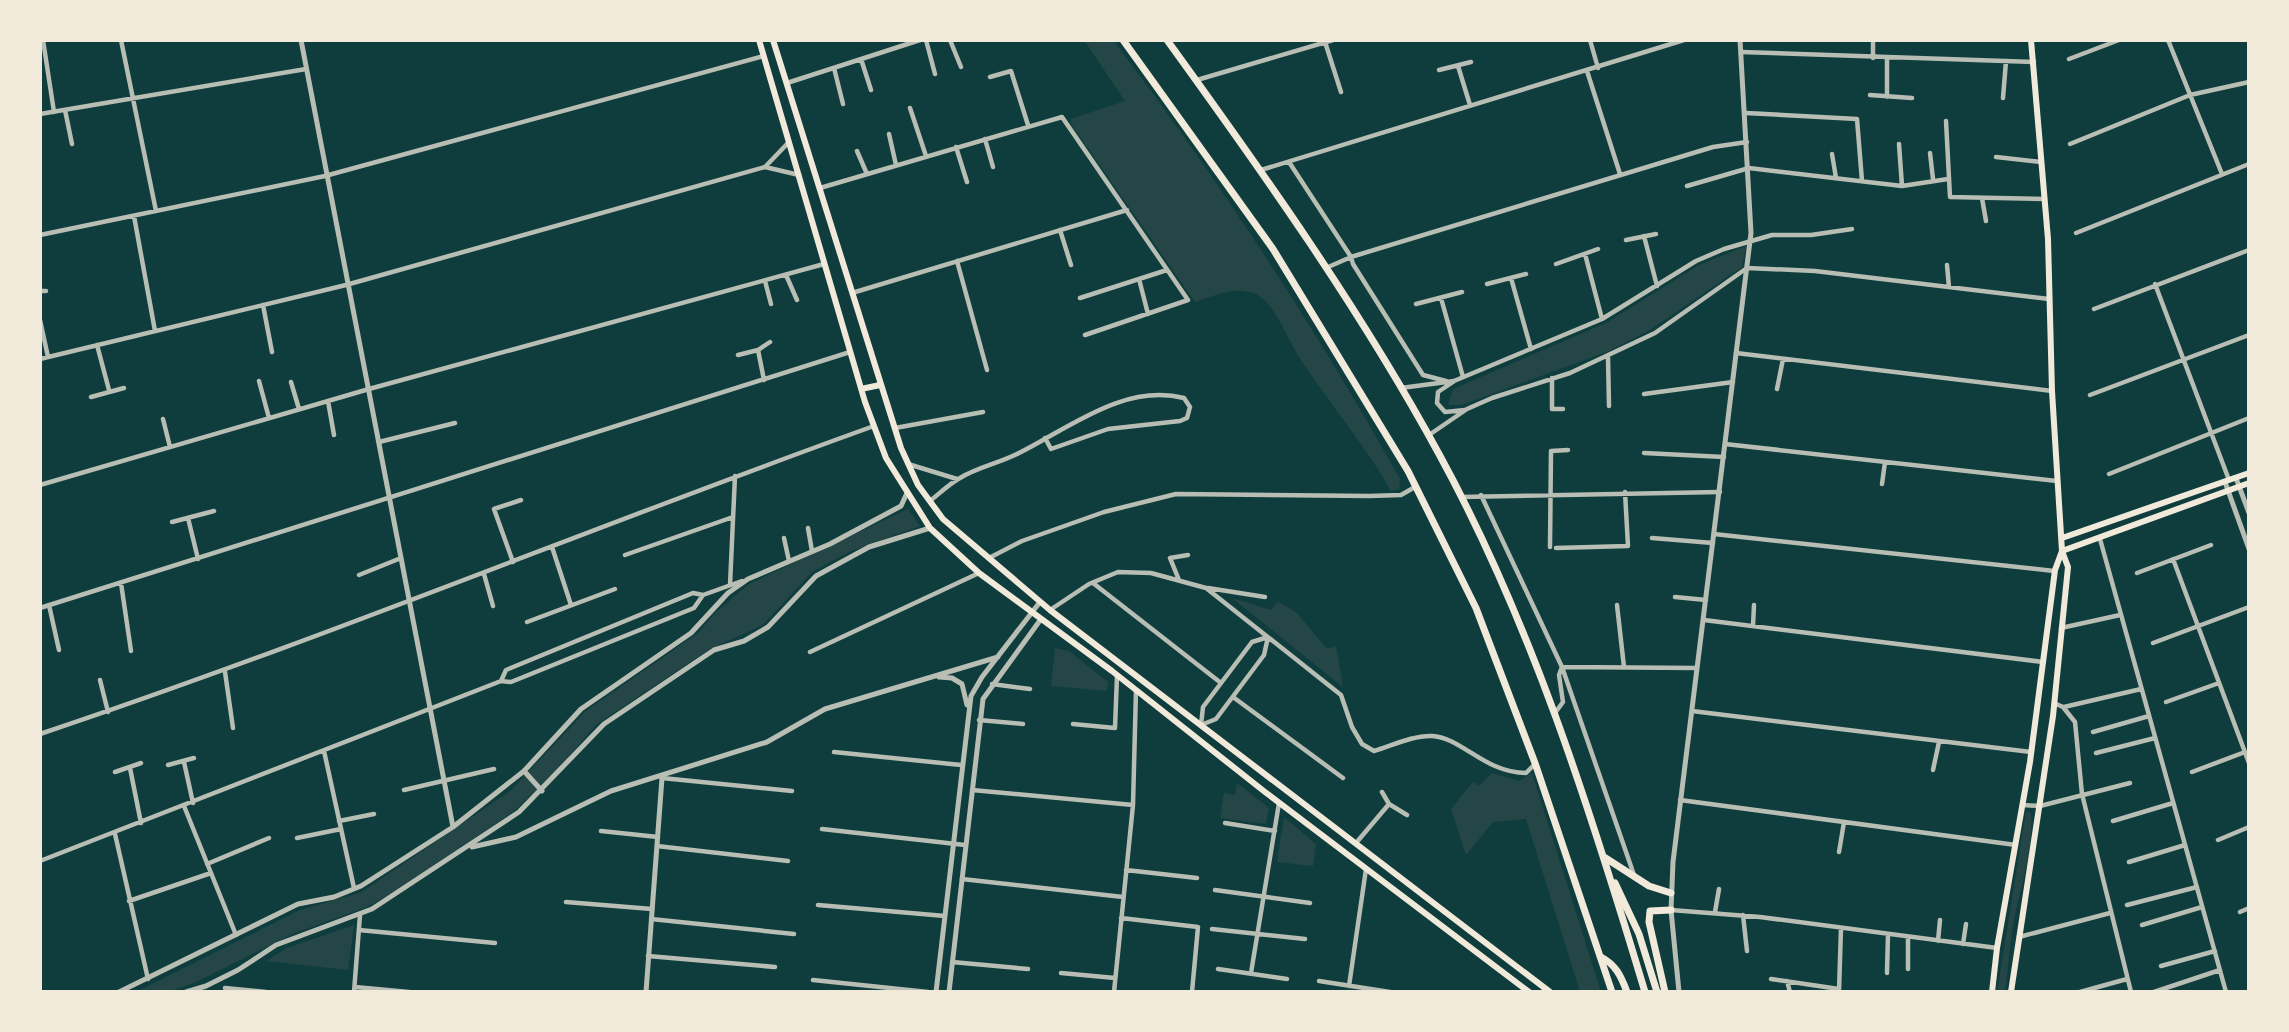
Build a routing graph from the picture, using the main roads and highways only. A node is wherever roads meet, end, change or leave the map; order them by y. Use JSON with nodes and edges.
{"nodes":[{"id":1,"x":759,"y":40,"type":"edge"},
{"id":2,"x":773,"y":40,"type":"edge"},
{"id":3,"x":1123,"y":40,"type":"edge"},
{"id":4,"x":1167,"y":40,"type":"edge"},
{"id":5,"x":2031,"y":40,"type":"edge"},
{"id":6,"x":880,"y":385,"type":"junction"},
{"id":7,"x":861,"y":389,"type":"junction"},
{"id":8,"x":2249,"y":473,"type":"edge"},
{"id":9,"x":2249,"y":484,"type":"edge"},
{"id":10,"x":2062,"y":538,"type":"junction"},
{"id":11,"x":2062,"y":551,"type":"junction"},
{"id":12,"x":1050,"y":610,"type":"junction"},
{"id":13,"x":1041,"y":620,"type":"junction"},
{"id":14,"x":1288,"y":792,"type":"junction"},
{"id":15,"x":1279,"y":803,"type":"junction"},
{"id":16,"x":1603,"y":857,"type":"junction"},
{"id":17,"x":1671,"y":893,"type":"road end"},
{"id":18,"x":1671,"y":910,"type":"road end"},
{"id":19,"x":1600,"y":956,"type":"junction"},
{"id":20,"x":1529,"y":992,"type":"edge"},
{"id":21,"x":1550,"y":992,"type":"edge"},
{"id":22,"x":1612,"y":992,"type":"edge"},
{"id":23,"x":1627,"y":992,"type":"edge"},
{"id":24,"x":1645,"y":992,"type":"edge"},
{"id":25,"x":1657,"y":992,"type":"edge"},
{"id":26,"x":1665,"y":992,"type":"edge"},
{"id":27,"x":1992,"y":992,"type":"edge"},
{"id":28,"x":2011,"y":992,"type":"edge"}],
"edges":[{"from":1,"to":7,"type":"main road"},
{"from":2,"to":6,"type":"main road"},
{"from":3,"to":19,"type":"main road"},
{"from":4,"to":16,"type":"main road"},
{"from":5,"to":10,"type":"main road"},
{"from":6,"to":7,"type":"main road"},
{"from":6,"to":12,"type":"main road"},
{"from":7,"to":13,"type":"main road"},
{"from":8,"to":10,"type":"main road"},
{"from":9,"to":11,"type":"main road"},
{"from":10,"to":11,"type":"main road"},
{"from":11,"to":27,"type":"main road"},
{"from":11,"to":28,"type":"main road"},
{"from":12,"to":13,"type":"main road"},
{"from":12,"to":14,"type":"main road"},
{"from":13,"to":15,"type":"main road"},
{"from":14,"to":15,"type":"main road"},
{"from":14,"to":21,"type":"main road"},
{"from":15,"to":20,"type":"main road"},
{"from":16,"to":17,"type":"main road"},
{"from":16,"to":24,"type":"main road"},
{"from":16,"to":25,"type":"main road"},
{"from":18,"to":26,"type":"main road"},
{"from":19,"to":22,"type":"main road"},
{"from":19,"to":23,"type":"main road"}]}
